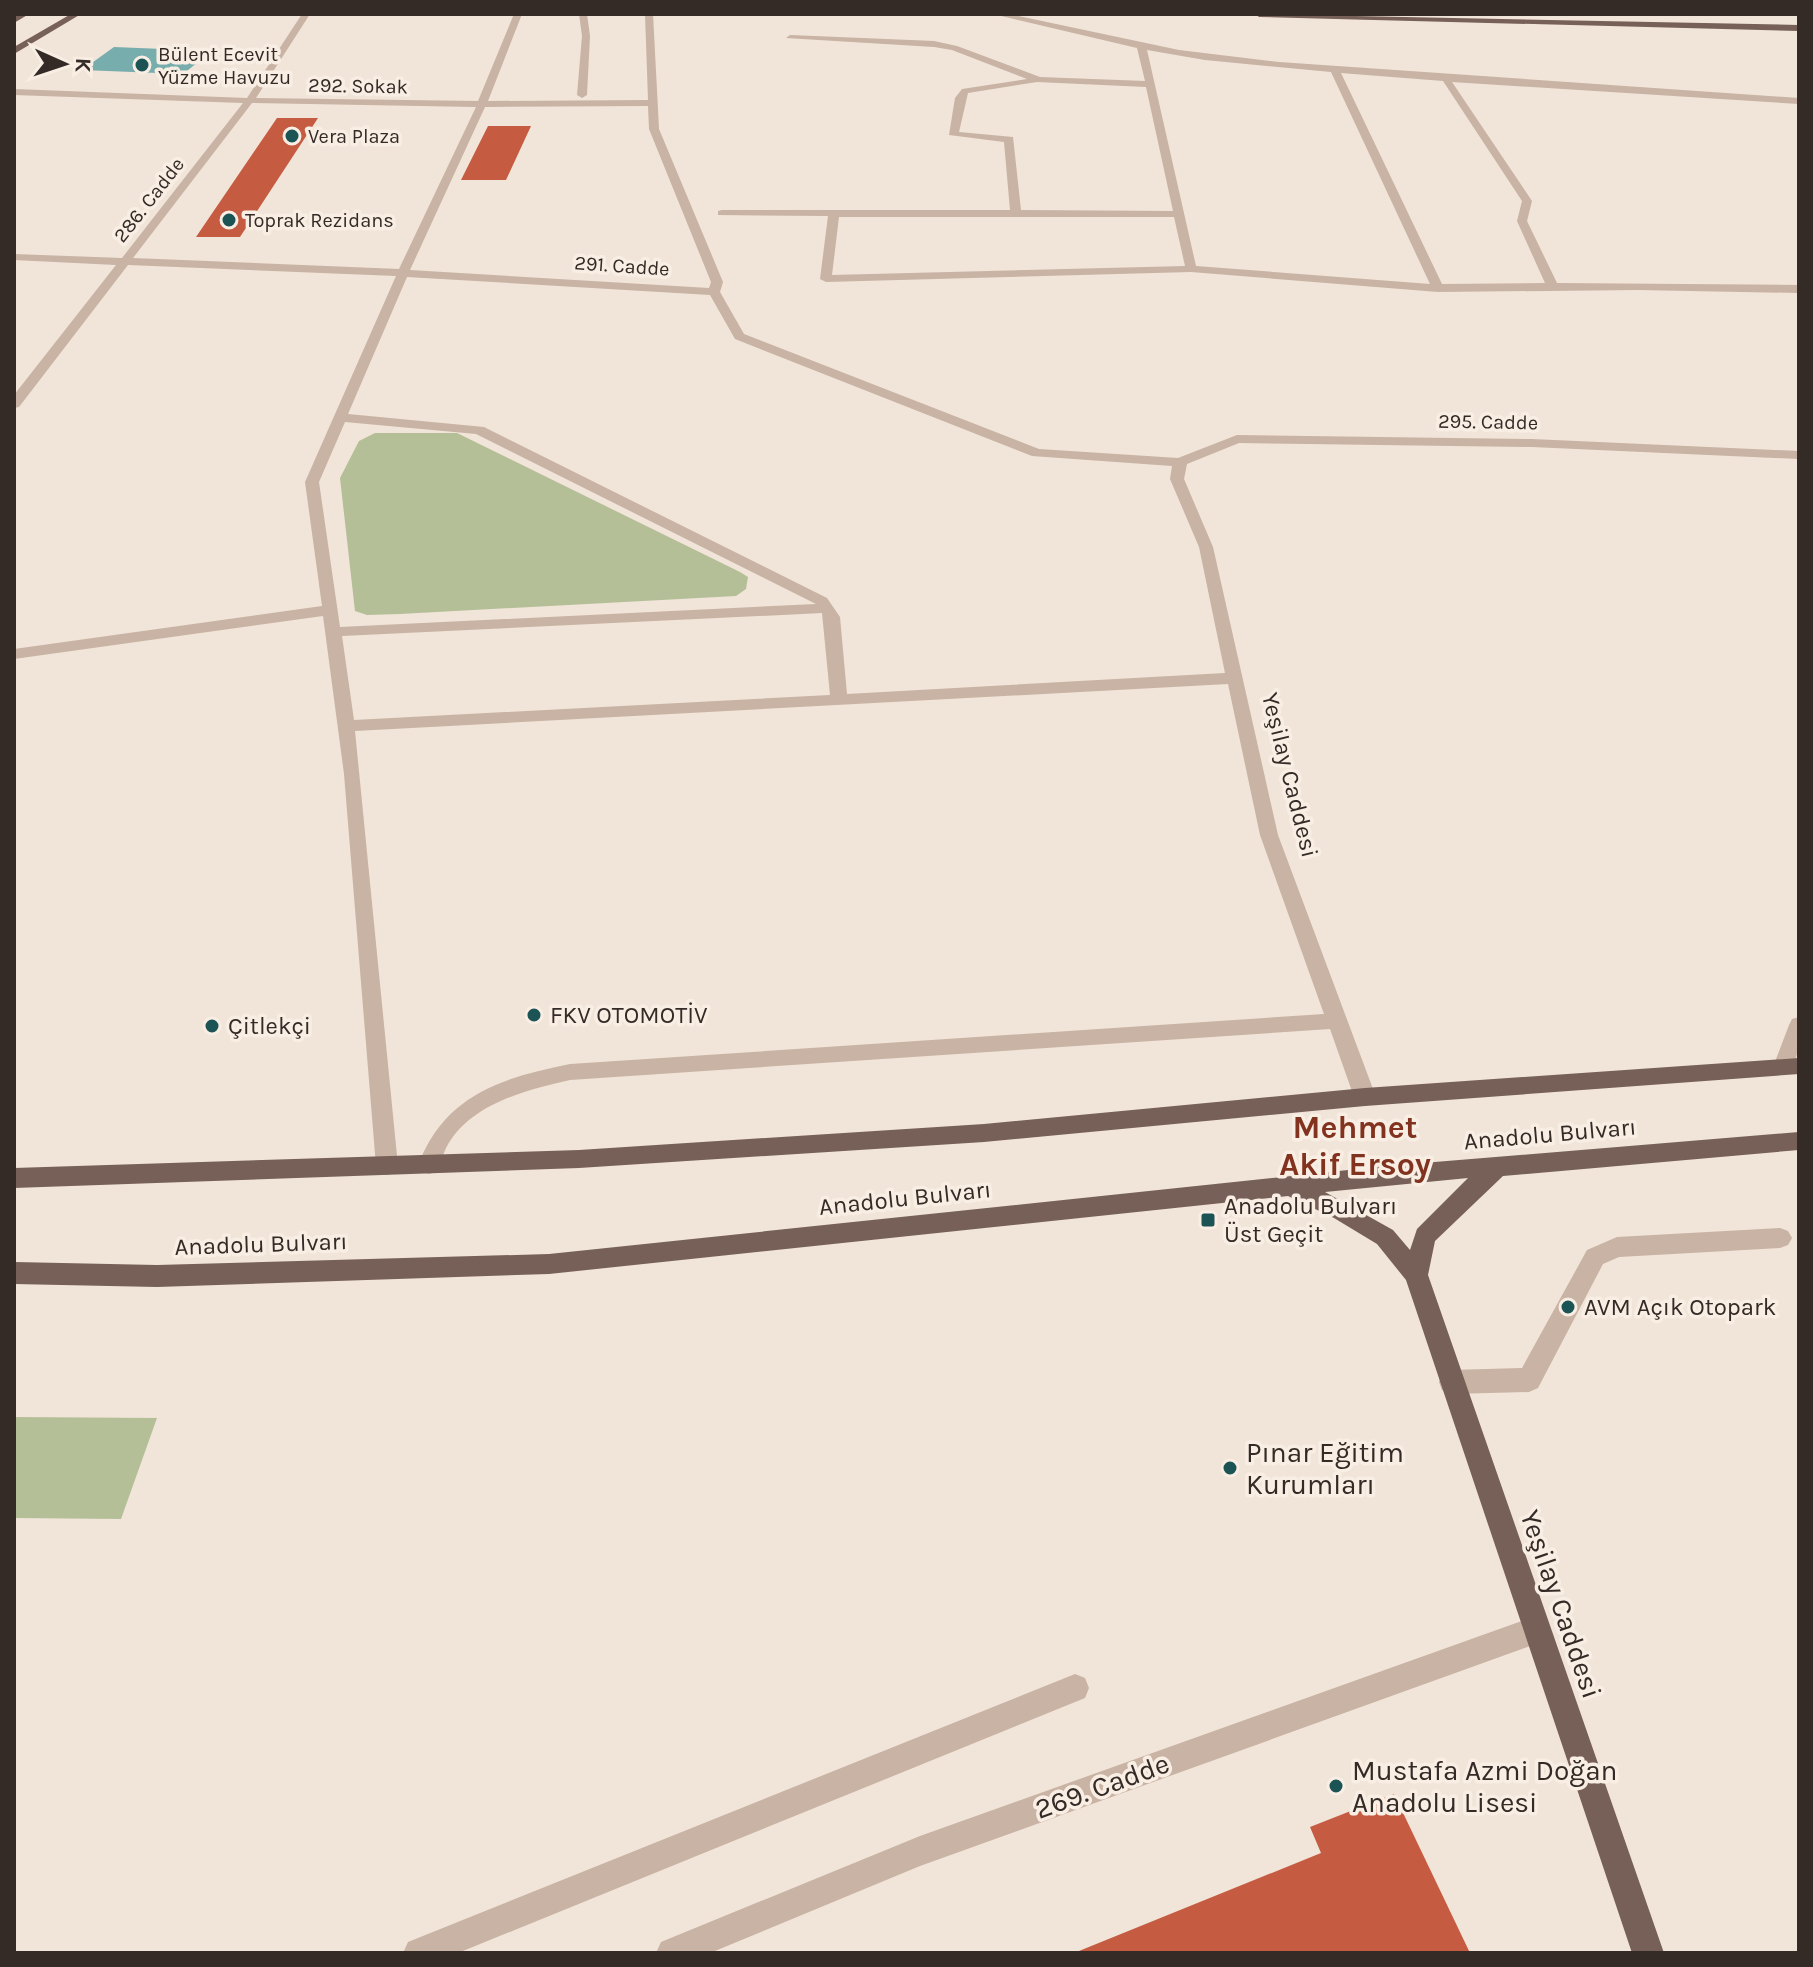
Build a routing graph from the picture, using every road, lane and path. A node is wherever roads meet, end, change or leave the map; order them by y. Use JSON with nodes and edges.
{"nodes":[{"id":1,"x":25,"y":14,"type":"edge"},
{"id":2,"x":56,"y":14,"type":"edge"},
{"id":3,"x":77,"y":14,"type":"edge"},
{"id":4,"x":306,"y":14,"type":"edge"},
{"id":5,"x":518,"y":14,"type":"edge"},
{"id":6,"x":583,"y":14,"type":"edge"},
{"id":7,"x":649,"y":14,"type":"edge"},
{"id":8,"x":997,"y":14,"type":"edge"},
{"id":9,"x":1259,"y":14,"type":"edge"},
{"id":10,"x":14,"y":20,"type":"edge"},
{"id":11,"x":1799,"y":28,"type":"edge"},
{"id":12,"x":14,"y":38,"type":"edge"},
{"id":13,"x":790,"y":38,"type":"dead end"},
{"id":14,"x":1141,"y":44,"type":"junction"},
{"id":15,"x":14,"y":51,"type":"edge"},
{"id":16,"x":1334,"y":69,"type":"junction"},
{"id":17,"x":1446,"y":79,"type":"junction"},
{"id":18,"x":1039,"y":80,"type":"junction"},
{"id":19,"x":1150,"y":84,"type":"junction"},
{"id":20,"x":14,"y":92,"type":"edge"},
{"id":21,"x":582,"y":95,"type":"dead end"},
{"id":22,"x":1794,"y":100,"type":"edge"},
{"id":23,"x":248,"y":103,"type":"junction"},
{"id":24,"x":653,"y":103,"type":"junction"},
{"id":25,"x":481,"y":106,"type":"junction"},
{"id":26,"x":1799,"y":111,"type":"edge"},
{"id":27,"x":722,"y":213,"type":"dead end"},
{"id":28,"x":834,"y":214,"type":"junction"},
{"id":29,"x":1016,"y":214,"type":"junction"},
{"id":30,"x":1179,"y":214,"type":"junction"},
{"id":31,"x":14,"y":257,"type":"edge"},
{"id":32,"x":122,"y":262,"type":"junction"},
{"id":33,"x":1191,"y":269,"type":"junction"},
{"id":34,"x":403,"y":273,"type":"junction"},
{"id":35,"x":1553,"y":287,"type":"junction"},
{"id":36,"x":1438,"y":288,"type":"junction"},
{"id":37,"x":1799,"y":289,"type":"edge"},
{"id":38,"x":714,"y":292,"type":"junction"},
{"id":39,"x":14,"y":404,"type":"edge"},
{"id":40,"x":338,"y":417,"type":"junction"},
{"id":41,"x":1799,"y":455,"type":"edge"},
{"id":42,"x":1180,"y":462,"type":"junction"},
{"id":43,"x":826,"y":608,"type":"junction"},
{"id":44,"x":330,"y":610,"type":"junction"},
{"id":45,"x":333,"y":632,"type":"junction"},
{"id":46,"x":14,"y":654,"type":"edge"},
{"id":47,"x":1235,"y":678,"type":"junction"},
{"id":48,"x":839,"y":698,"type":"junction"},
{"id":49,"x":346,"y":726,"type":"junction"},
{"id":50,"x":1337,"y":1021,"type":"junction"},
{"id":51,"x":1799,"y":1025,"type":"edge"},
{"id":52,"x":1791,"y":1067,"type":"edge"},
{"id":53,"x":1365,"y":1097,"type":"junction"},
{"id":54,"x":1797,"y":1142,"type":"edge"},
{"id":55,"x":429,"y":1165,"type":"junction"},
{"id":56,"x":387,"y":1166,"type":"junction"},
{"id":57,"x":1498,"y":1166,"type":"junction"},
{"id":58,"x":14,"y":1178,"type":"edge"},
{"id":59,"x":1290,"y":1186,"type":"junction"},
{"id":60,"x":1780,"y":1238,"type":"dead end"},
{"id":61,"x":14,"y":1273,"type":"edge"},
{"id":62,"x":1416,"y":1275,"type":"junction"},
{"id":63,"x":1451,"y":1382,"type":"junction"},
{"id":64,"x":1536,"y":1630,"type":"junction"},
{"id":65,"x":1075,"y":1688,"type":"dead end"},
{"id":66,"x":682,"y":1951,"type":"edge"},
{"id":67,"x":419,"y":1953,"type":"edge"},
{"id":68,"x":1648,"y":1953,"type":"edge"}],
"edges":[{"from":1,"to":10,"type":"main road"},
{"from":2,"to":12,"type":"main road"},
{"from":3,"to":15,"type":"main road"},
{"from":4,"to":23,"type":"street","name":"286. Cadde"},
{"from":5,"to":25,"type":"street"},
{"from":6,"to":21,"type":"street"},
{"from":7,"to":24,"type":"street"},
{"from":8,"to":14,"type":"street"},
{"from":9,"to":11,"type":"main road"},
{"from":13,"to":18,"type":"street"},
{"from":14,"to":16,"type":"street"},
{"from":14,"to":19,"type":"street"},
{"from":16,"to":17,"type":"street"},
{"from":16,"to":36,"type":"street"},
{"from":17,"to":22,"type":"street"},
{"from":17,"to":35,"type":"street"},
{"from":18,"to":19,"type":"street"},
{"from":18,"to":29,"type":"street"},
{"from":19,"to":30,"type":"street"},
{"from":20,"to":23,"type":"street","name":"292. Sokak"},
{"from":22,"to":26,"type":"street"},
{"from":23,"to":25,"type":"street","name":"292. Sokak"},
{"from":23,"to":32,"type":"street","name":"286. Cadde"},
{"from":24,"to":25,"type":"street","name":"292. Sokak"},
{"from":24,"to":38,"type":"street"},
{"from":25,"to":34,"type":"street"},
{"from":27,"to":28,"type":"street"},
{"from":28,"to":29,"type":"street"},
{"from":28,"to":33,"type":"street"},
{"from":29,"to":30,"type":"street"},
{"from":30,"to":33,"type":"street"},
{"from":31,"to":32,"type":"street","name":"291. Cadde"},
{"from":32,"to":34,"type":"street","name":"291. Cadde"},
{"from":32,"to":39,"type":"street","name":"286. Cadde"},
{"from":33,"to":36,"type":"street"},
{"from":34,"to":38,"type":"street","name":"291. Cadde"},
{"from":34,"to":40,"type":"street"},
{"from":35,"to":36,"type":"street"},
{"from":35,"to":37,"type":"street"},
{"from":38,"to":42,"type":"street"},
{"from":40,"to":43,"type":"street"},
{"from":40,"to":44,"type":"street"},
{"from":41,"to":42,"type":"street","name":"295. Cadde"},
{"from":42,"to":47,"type":"street","name":"Yeşilay Caddesi"},
{"from":43,"to":45,"type":"street"},
{"from":43,"to":48,"type":"street"},
{"from":44,"to":45,"type":"street"},
{"from":44,"to":46,"type":"street"},
{"from":45,"to":49,"type":"street"},
{"from":47,"to":48,"type":"street"},
{"from":47,"to":50,"type":"street","name":"Yeşilay Caddesi"},
{"from":48,"to":49,"type":"street"},
{"from":49,"to":56,"type":"street"},
{"from":50,"to":53,"type":"street","name":"Yeşilay Caddesi"},
{"from":50,"to":55,"type":"street"},
{"from":51,"to":52,"type":"street"},
{"from":52,"to":53,"type":"main road","name":"Anadolu Bulvarı"},
{"from":53,"to":55,"type":"main road","name":"Anadolu Bulvarı"},
{"from":54,"to":57,"type":"main road","name":"Anadolu Bulvarı"},
{"from":55,"to":56,"type":"main road","name":"Anadolu Bulvarı"},
{"from":56,"to":58,"type":"main road","name":"Anadolu Bulvarı"},
{"from":57,"to":59,"type":"main road","name":"Anadolu Bulvarı"},
{"from":57,"to":62,"type":"main road"},
{"from":59,"to":61,"type":"main road","name":"Anadolu Bulvarı"},
{"from":59,"to":62,"type":"main road","name":"Yeşilay Caddesi"},
{"from":60,"to":63,"type":"street"},
{"from":62,"to":63,"type":"main road","name":"Yeşilay Caddesi"},
{"from":63,"to":64,"type":"main road","name":"Yeşilay Caddesi"},
{"from":64,"to":66,"type":"street","name":"269. Cadde"},
{"from":64,"to":68,"type":"main road","name":"Yeşilay Caddesi"},
{"from":65,"to":67,"type":"street"}]}
